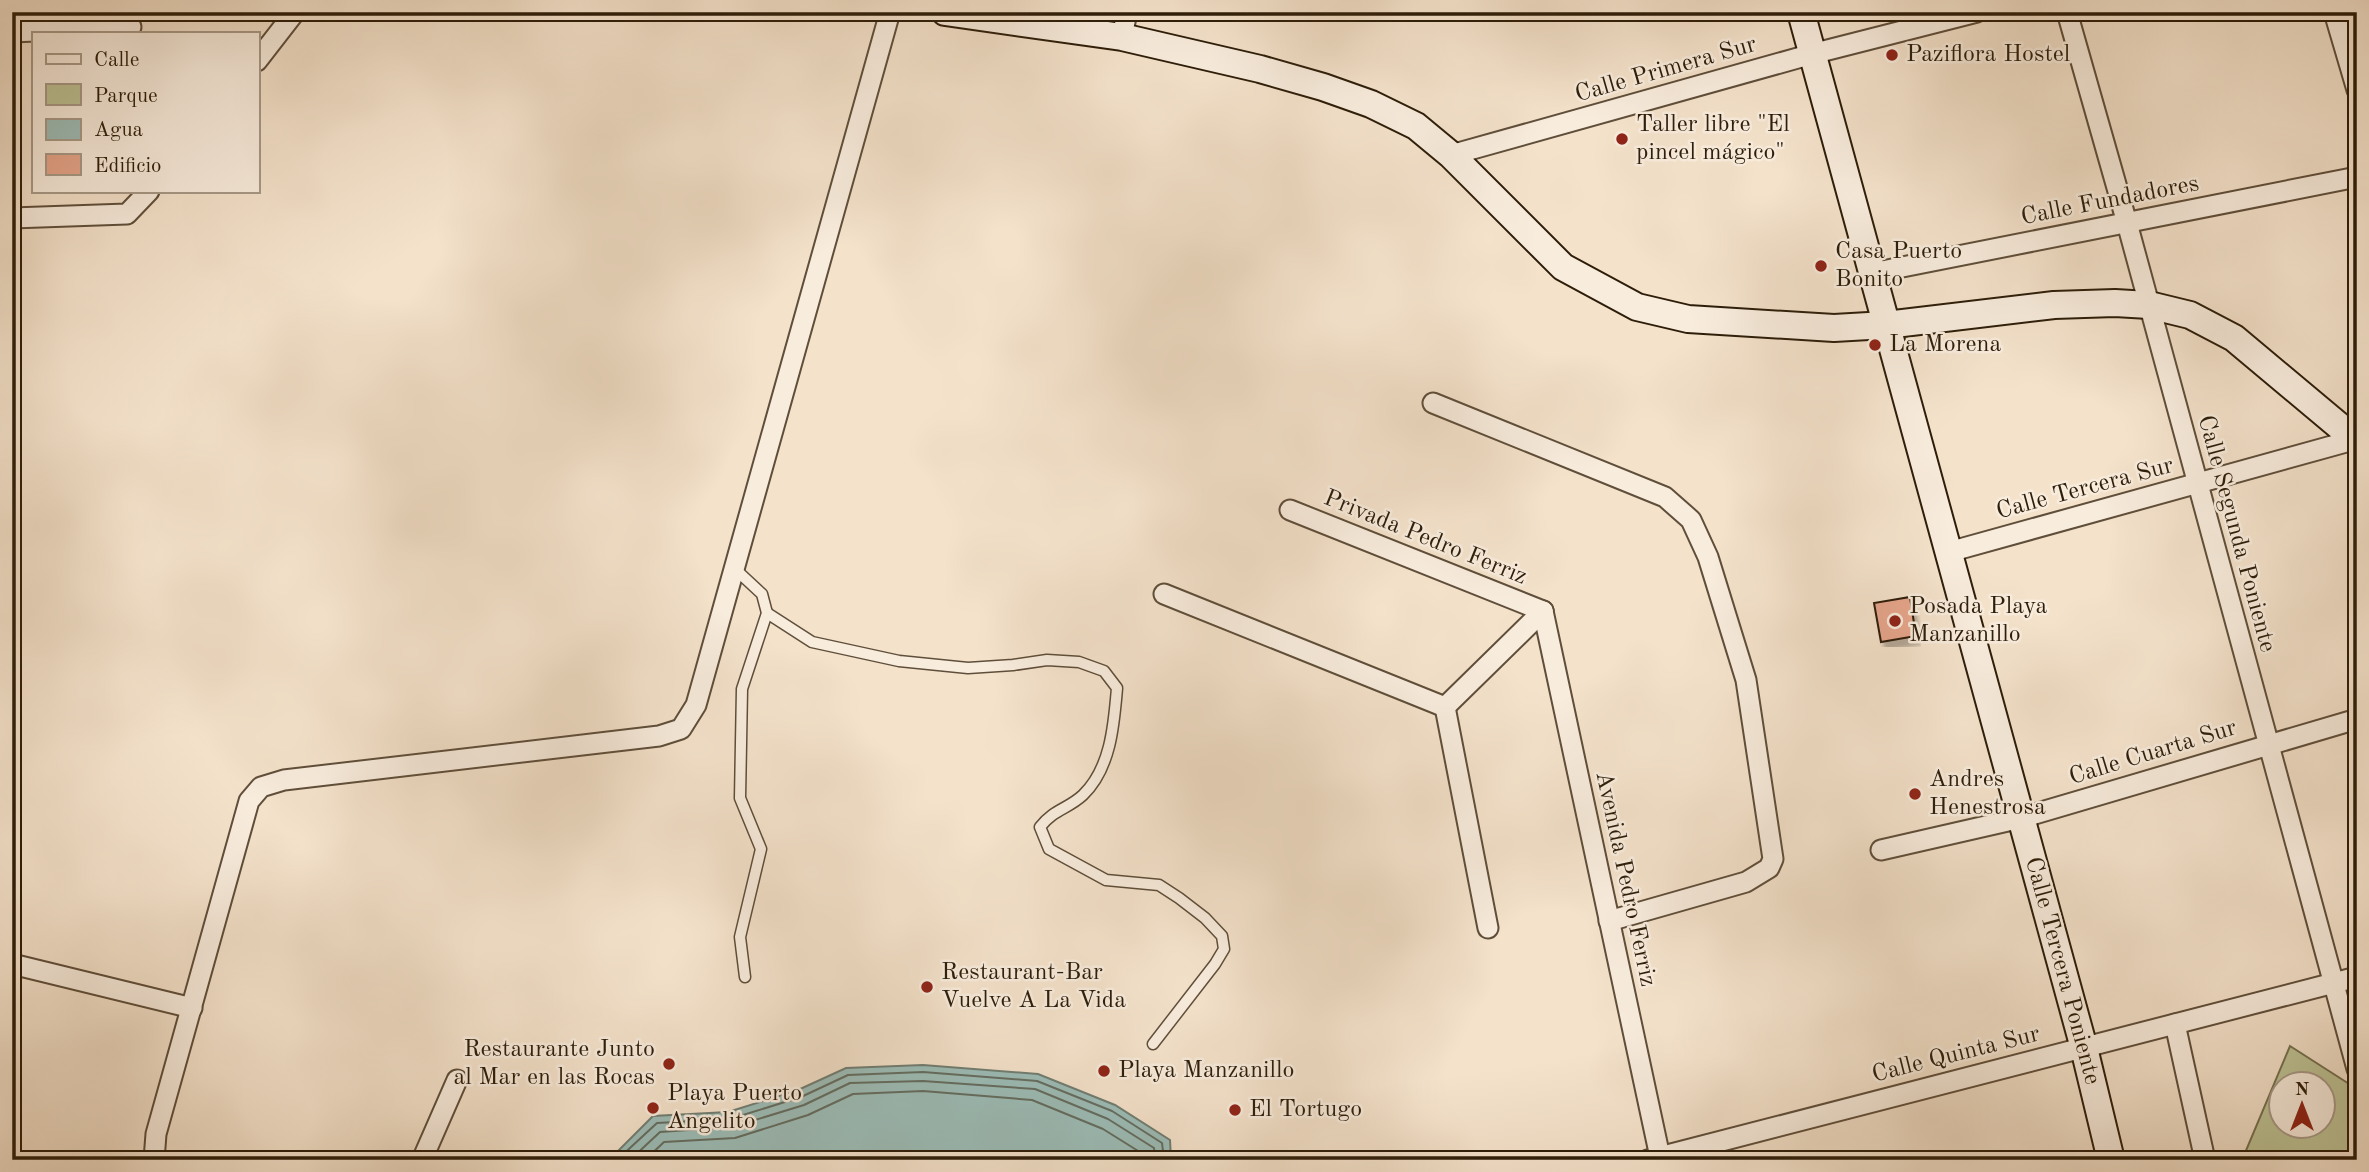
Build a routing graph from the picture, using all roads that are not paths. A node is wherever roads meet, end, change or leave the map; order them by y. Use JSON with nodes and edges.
{"nodes":[{"id":1,"x":295,"y":12,"type":"edge"},
{"id":2,"x":890,"y":12,"type":"edge"},
{"id":3,"x":945,"y":12,"type":"edge"},
{"id":4,"x":1801,"y":12,"type":"edge"},
{"id":5,"x":1978,"y":12,"type":"edge"},
{"id":6,"x":2067,"y":12,"type":"edge"},
{"id":7,"x":2334,"y":12,"type":"edge"},
{"id":8,"x":1018,"y":17,"type":"edge"},
{"id":9,"x":1124,"y":25,"type":"edge"},
{"id":10,"x":131,"y":27,"type":"dead end"},
{"id":11,"x":12,"y":32,"type":"edge"},
{"id":12,"x":1812,"y":54,"type":"junction"},
{"id":13,"x":259,"y":58,"type":"edge"},
{"id":14,"x":2357,"y":90,"type":"edge"},
{"id":15,"x":1451,"y":156,"type":"junction"},
{"id":16,"x":2357,"y":177,"type":"edge"},
{"id":17,"x":148,"y":192,"type":"edge"},
{"id":18,"x":12,"y":218,"type":"edge"},
{"id":19,"x":2127,"y":223,"type":"junction"},
{"id":20,"x":1872,"y":273,"type":"junction"},
{"id":21,"x":2149,"y":306,"type":"junction"},
{"id":22,"x":1886,"y":326,"type":"junction"},
{"id":23,"x":1433,"y":403,"type":"dead end"},
{"id":24,"x":2356,"y":440,"type":"edge"},
{"id":25,"x":2197,"y":484,"type":"junction"},
{"id":26,"x":1290,"y":510,"type":"dead end"},
{"id":27,"x":1949,"y":552,"type":"junction"},
{"id":28,"x":734,"y":568,"type":"junction"},
{"id":29,"x":1164,"y":594,"type":"dead end"},
{"id":30,"x":1543,"y":611,"type":"junction"},
{"id":31,"x":768,"y":613,"type":"junction"},
{"id":32,"x":1445,"y":708,"type":"junction"},
{"id":33,"x":2357,"y":719,"type":"edge"},
{"id":34,"x":2268,"y":745,"type":"junction"},
{"id":35,"x":2021,"y":818,"type":"junction"},
{"id":36,"x":1881,"y":850,"type":"dead end"},
{"id":37,"x":1609,"y":921,"type":"junction"},
{"id":38,"x":1488,"y":928,"type":"dead end"},
{"id":39,"x":12,"y":964,"type":"edge"},
{"id":40,"x":744,"y":977,"type":"dead end"},
{"id":41,"x":2357,"y":977,"type":"edge"},
{"id":42,"x":2332,"y":984,"type":"junction"},
{"id":43,"x":191,"y":1008,"type":"junction"},
{"id":44,"x":2175,"y":1024,"type":"junction"},
{"id":45,"x":1153,"y":1044,"type":"dead end"},
{"id":46,"x":2084,"y":1048,"type":"junction"},
{"id":47,"x":2356,"y":1069,"type":"edge"},
{"id":48,"x":457,"y":1080,"type":"dead end"},
{"id":49,"x":1714,"y":1151,"type":"edge"},
{"id":50,"x":1654,"y":1158,"type":"edge"},
{"id":51,"x":154,"y":1160,"type":"edge"},
{"id":52,"x":422,"y":1160,"type":"edge"},
{"id":53,"x":2110,"y":1160,"type":"edge"},
{"id":54,"x":2204,"y":1160,"type":"edge"}],
"edges":[{"from":1,"to":13,"type":"street"},
{"from":2,"to":28,"type":"street"},
{"from":3,"to":8,"type":"street"},
{"from":4,"to":12,"type":"street","name":"Calle Tercera Poniente"},
{"from":5,"to":12,"type":"street","name":"Calle Primera Sur"},
{"from":6,"to":19,"type":"street","name":"Calle Segunda Poniente"},
{"from":7,"to":14,"type":"street"},
{"from":8,"to":9,"type":"street"},
{"from":9,"to":15,"type":"street"},
{"from":10,"to":11,"type":"street"},
{"from":12,"to":15,"type":"street","name":"Calle Primera Sur"},
{"from":12,"to":20,"type":"street","name":"Calle Tercera Poniente"},
{"from":15,"to":22,"type":"street"},
{"from":16,"to":19,"type":"street","name":"Calle Fundadores"},
{"from":17,"to":18,"type":"street"},
{"from":19,"to":20,"type":"street","name":"Calle Fundadores"},
{"from":19,"to":21,"type":"street","name":"Calle Segunda Poniente"},
{"from":20,"to":22,"type":"street","name":"Calle Tercera Poniente"},
{"from":21,"to":22,"type":"street"},
{"from":21,"to":24,"type":"street"},
{"from":21,"to":25,"type":"street","name":"Calle Segunda Poniente"},
{"from":22,"to":27,"type":"street","name":"Calle Tercera Poniente"},
{"from":23,"to":37,"type":"street"},
{"from":24,"to":25,"type":"street","name":"Calle Tercera Sur"},
{"from":25,"to":27,"type":"street","name":"Calle Tercera Sur"},
{"from":25,"to":34,"type":"street","name":"Calle Segunda Poniente"},
{"from":26,"to":30,"type":"street","name":"Privada Pedro Ferriz"},
{"from":27,"to":35,"type":"street","name":"Calle Tercera Poniente"},
{"from":28,"to":31,"type":"lane"},
{"from":28,"to":43,"type":"street"},
{"from":29,"to":32,"type":"street"},
{"from":30,"to":32,"type":"street"},
{"from":30,"to":37,"type":"street","name":"Avenida Pedro Ferriz"},
{"from":31,"to":40,"type":"lane"},
{"from":31,"to":45,"type":"lane"},
{"from":32,"to":38,"type":"street"},
{"from":33,"to":34,"type":"street","name":"Calle Cuarta Sur"},
{"from":34,"to":35,"type":"street","name":"Calle Cuarta Sur"},
{"from":34,"to":42,"type":"street","name":"Calle Segunda Poniente"},
{"from":35,"to":36,"type":"street","name":"Calle Cuarta Sur"},
{"from":35,"to":46,"type":"street","name":"Calle Tercera Poniente"},
{"from":37,"to":50,"type":"street","name":"Avenida Pedro Ferriz"},
{"from":39,"to":43,"type":"street"},
{"from":41,"to":42,"type":"street","name":"Calle Quinta Sur"},
{"from":42,"to":44,"type":"street","name":"Calle Quinta Sur"},
{"from":42,"to":47,"type":"street","name":"Calle Segunda Poniente"},
{"from":43,"to":51,"type":"street"},
{"from":44,"to":46,"type":"street","name":"Calle Quinta Sur"},
{"from":44,"to":54,"type":"street"},
{"from":46,"to":49,"type":"street","name":"Calle Quinta Sur"},
{"from":46,"to":53,"type":"street","name":"Calle Tercera Poniente"},
{"from":48,"to":52,"type":"street"},
{"from":49,"to":50,"type":"street","name":"Calle Quinta Sur"}]}
